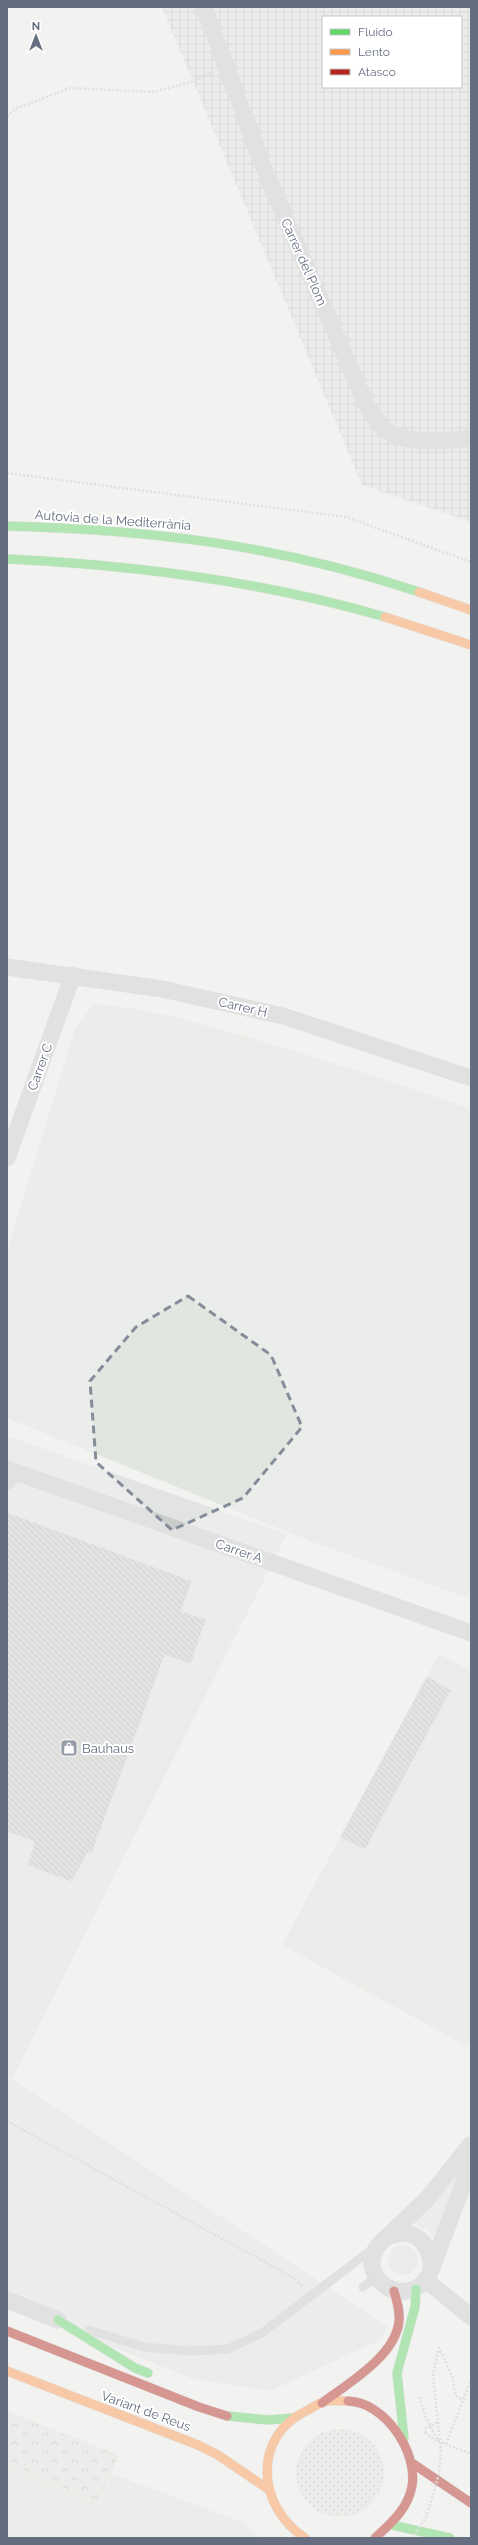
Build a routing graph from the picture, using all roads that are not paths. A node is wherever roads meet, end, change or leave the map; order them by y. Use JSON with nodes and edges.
{"nodes":[{"id":1,"x":204,"y":7,"type":"edge"},
{"id":2,"x":471,"y":438,"type":"edge"},
{"id":3,"x":125,"y":523,"type":"dead end"},
{"id":4,"x":7,"y":526,"type":"edge"},
{"id":5,"x":144,"y":532,"type":"junction"},
{"id":6,"x":7,"y":558,"type":"edge"},
{"id":7,"x":243,"y":584,"type":"junction"},
{"id":8,"x":208,"y":588,"type":"dead end"},
{"id":9,"x":471,"y":610,"type":"edge"},
{"id":10,"x":471,"y":645,"type":"edge"},
{"id":11,"x":7,"y":967,"type":"edge"},
{"id":12,"x":73,"y":975,"type":"junction"},
{"id":13,"x":471,"y":1078,"type":"edge"},
{"id":14,"x":7,"y":1158,"type":"edge"},
{"id":15,"x":13,"y":1472,"type":"edge"},
{"id":16,"x":7,"y":1486,"type":"edge"},
{"id":17,"x":471,"y":1633,"type":"edge"},
{"id":18,"x":471,"y":2143,"type":"edge"},
{"id":19,"x":471,"y":2150,"type":"edge"},
{"id":20,"x":383,"y":2240,"type":"junction"},
{"id":21,"x":424,"y":2280,"type":"junction"},
{"id":22,"x":394,"y":2291,"type":"junction"},
{"id":23,"x":7,"y":2300,"type":"edge"},
{"id":24,"x":467,"y":2314,"type":"edge"},
{"id":25,"x":58,"y":2320,"type":"junction"},
{"id":26,"x":7,"y":2331,"type":"edge"},
{"id":27,"x":7,"y":2371,"type":"edge"},
{"id":28,"x":167,"y":2395,"type":"junction"},
{"id":29,"x":322,"y":2403,"type":"junction"},
{"id":30,"x":71,"y":2407,"type":"dead end"},
{"id":31,"x":99,"y":2408,"type":"junction"},
{"id":32,"x":292,"y":2418,"type":"junction"},
{"id":33,"x":404,"y":2438,"type":"junction"},
{"id":34,"x":412,"y":2463,"type":"junction"},
{"id":35,"x":268,"y":2489,"type":"junction"},
{"id":36,"x":471,"y":2503,"type":"edge"},
{"id":37,"x":392,"y":2525,"type":"junction"},
{"id":38,"x":300,"y":2537,"type":"edge"},
{"id":39,"x":375,"y":2538,"type":"edge"},
{"id":40,"x":450,"y":2538,"type":"edge"}],
"edges":[{"from":1,"to":2,"type":"street","name":"Carrer del Plom"},
{"from":3,"to":5,"type":"highway"},
{"from":4,"to":5,"type":"highway","name":"Autovia de la Mediterrània"},
{"from":5,"to":9,"type":"highway","name":"Autovia de la Mediterrània"},
{"from":6,"to":7,"type":"highway"},
{"from":7,"to":8,"type":"highway"},
{"from":7,"to":10,"type":"highway"},
{"from":11,"to":12,"type":"street","name":"Carrer H"},
{"from":12,"to":13,"type":"street","name":"Carrer H"},
{"from":12,"to":14,"type":"street","name":"Carrer C"},
{"from":15,"to":16,"type":"lane"},
{"from":15,"to":17,"type":"street","name":"Carrer A"},
{"from":18,"to":20,"type":"street"},
{"from":19,"to":21,"type":"street"},
{"from":20,"to":21,"type":"street"},
{"from":20,"to":22,"type":"street"},
{"from":20,"to":25,"type":"lane"},
{"from":21,"to":22,"type":"street"},
{"from":21,"to":24,"type":"street"},
{"from":21,"to":33,"type":"highway"},
{"from":22,"to":29,"type":"highway"},
{"from":23,"to":25,"type":"street"},
{"from":25,"to":28,"type":"highway"},
{"from":26,"to":28,"type":"highway","name":"Variant de Reus"},
{"from":27,"to":31,"type":"highway","name":"Variant de Reus"},
{"from":28,"to":32,"type":"highway","name":"Variant de Reus"},
{"from":29,"to":32,"type":"highway"},
{"from":29,"to":33,"type":"highway"},
{"from":30,"to":31,"type":"highway"},
{"from":31,"to":35,"type":"highway","name":"Variant de Reus"},
{"from":32,"to":35,"type":"highway"},
{"from":33,"to":34,"type":"highway"},
{"from":34,"to":36,"type":"highway"},
{"from":34,"to":37,"type":"highway"},
{"from":35,"to":38,"type":"highway"},
{"from":37,"to":39,"type":"highway"},
{"from":37,"to":40,"type":"highway"}]}
